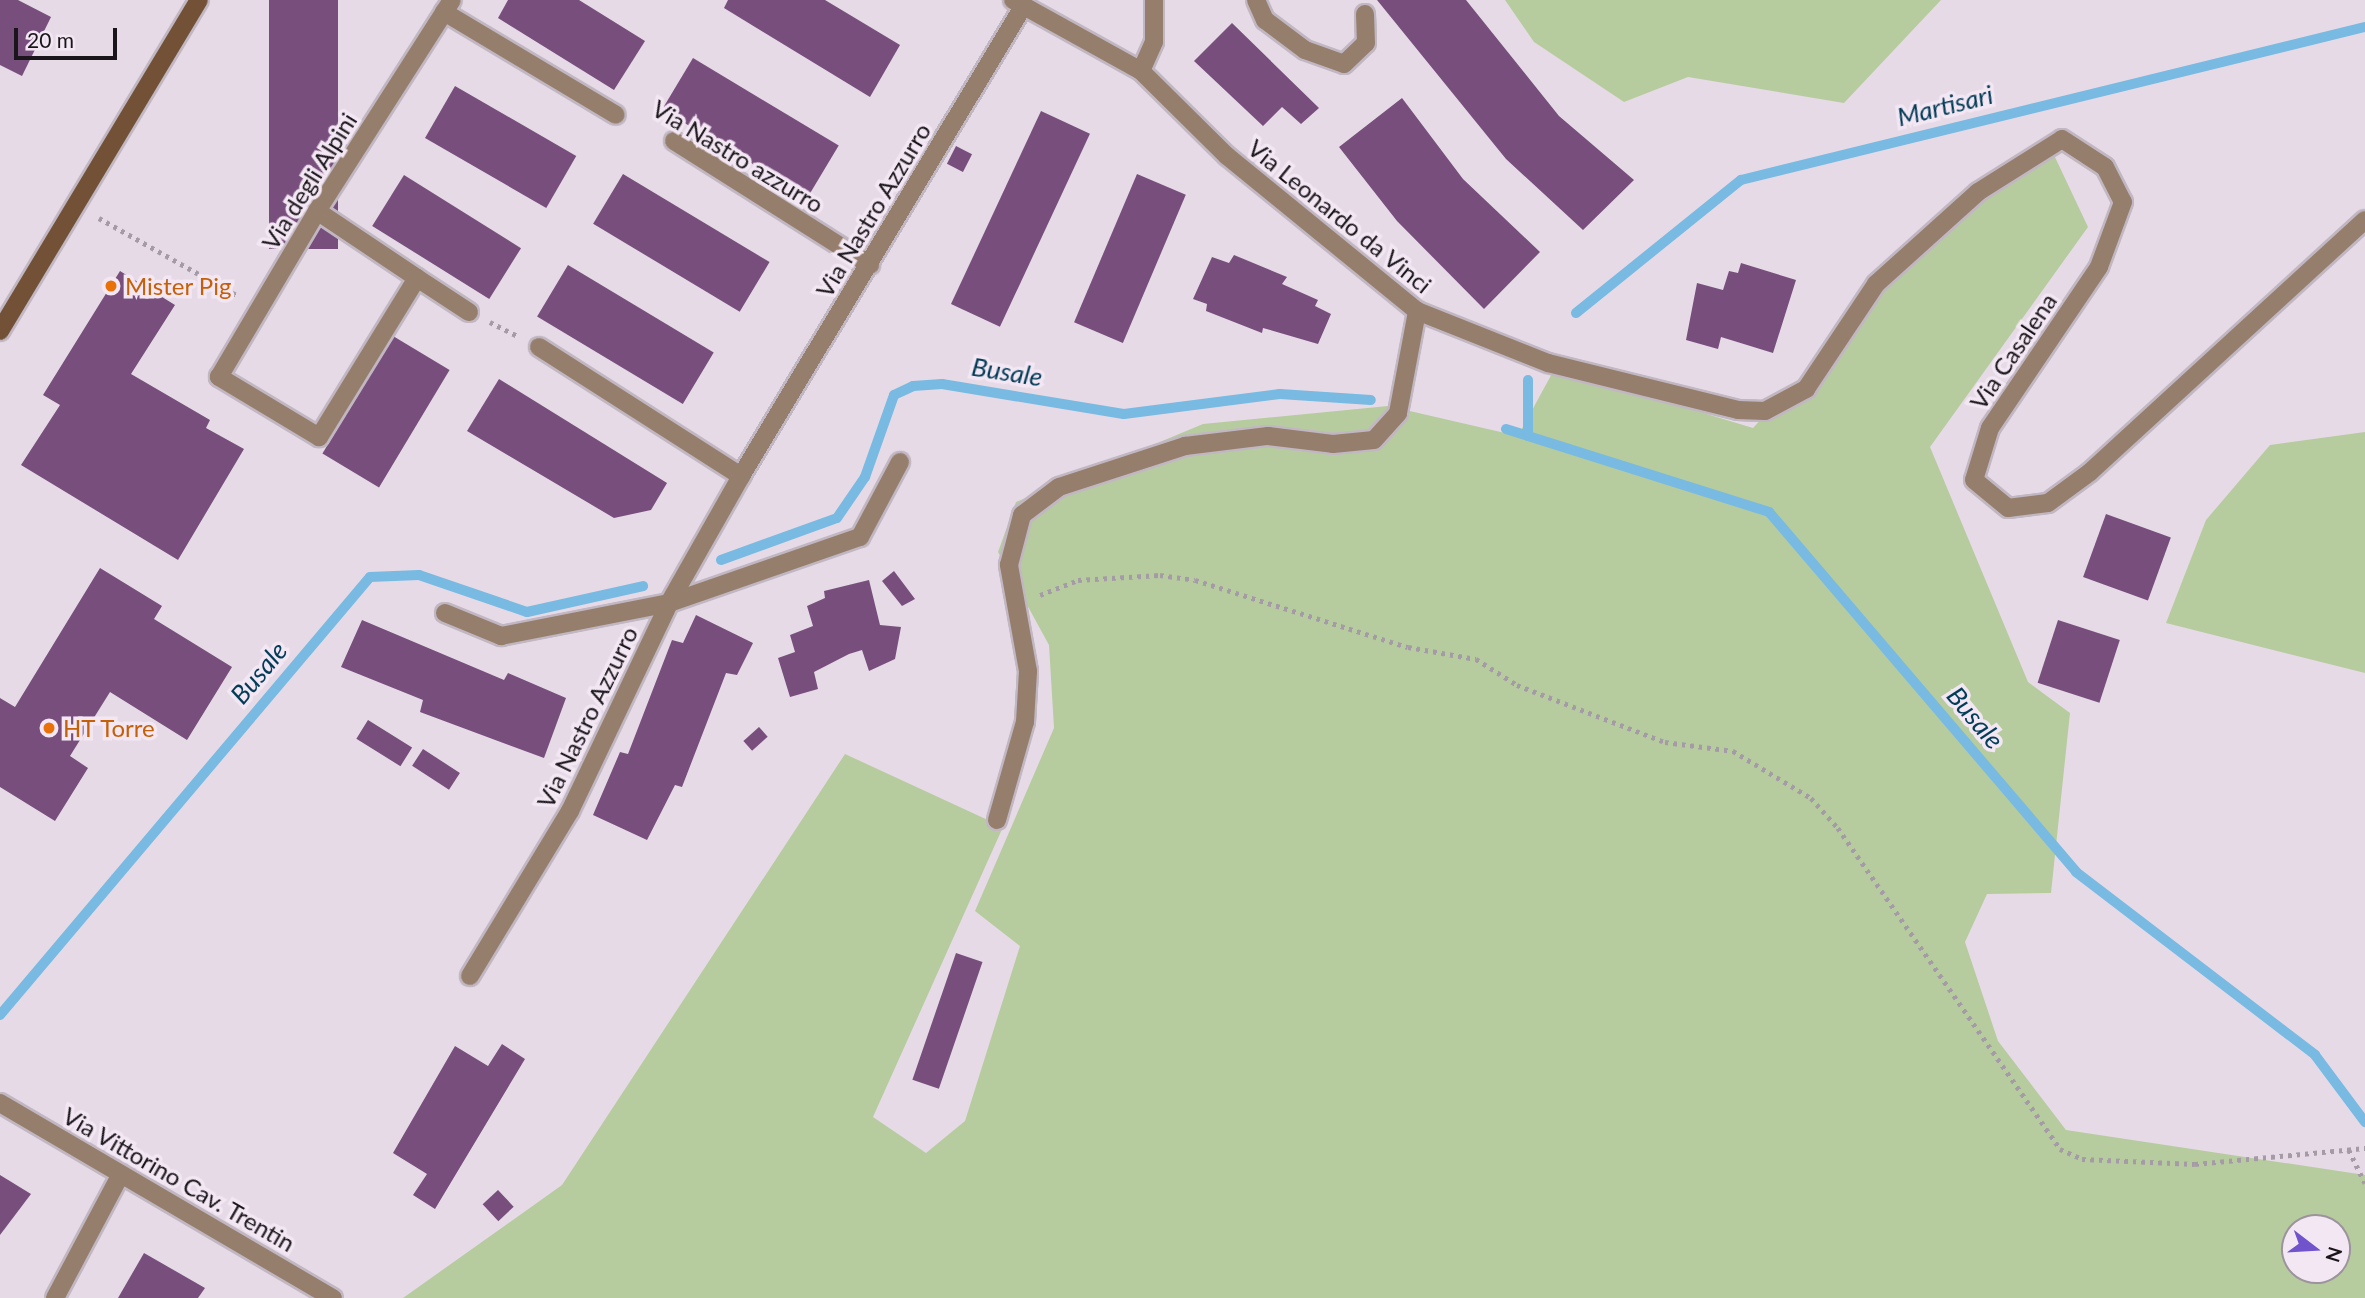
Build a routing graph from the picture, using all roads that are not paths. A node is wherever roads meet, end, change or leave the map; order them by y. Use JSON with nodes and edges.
{"nodes":[{"id":1,"x":199,"y":0,"type":"edge"},
{"id":2,"x":1154,"y":0,"type":"edge"},
{"id":3,"x":1256,"y":0,"type":"edge"},
{"id":4,"x":1018,"y":3,"type":"edge"},
{"id":5,"x":448,"y":6,"type":"edge"},
{"id":6,"x":1366,"y":14,"type":"dead end"},
{"id":7,"x":1141,"y":71,"type":"junction"},
{"id":8,"x":616,"y":115,"type":"dead end"},
{"id":9,"x":674,"y":141,"type":"dead end"},
{"id":10,"x":317,"y":211,"type":"junction"},
{"id":11,"x":2365,"y":220,"type":"edge"},
{"id":12,"x":870,"y":265,"type":"junction"},
{"id":13,"x":417,"y":278,"type":"junction"},
{"id":14,"x":1417,"y":311,"type":"junction"},
{"id":15,"x":469,"y":312,"type":"road end"},
{"id":16,"x":0,"y":331,"type":"edge"},
{"id":17,"x":539,"y":347,"type":"road end"},
{"id":18,"x":1807,"y":389,"type":"joint"},
{"id":19,"x":900,"y":462,"type":"dead end"},
{"id":20,"x":741,"y":475,"type":"junction"},
{"id":21,"x":669,"y":603,"type":"junction"},
{"id":22,"x":445,"y":613,"type":"dead end"},
{"id":23,"x":997,"y":820,"type":"dead end"},
{"id":24,"x":470,"y":976,"type":"dead end"},
{"id":25,"x":0,"y":1103,"type":"edge"},
{"id":26,"x":121,"y":1174,"type":"junction"},
{"id":27,"x":55,"y":1298,"type":"edge"},
{"id":28,"x":334,"y":1298,"type":"edge"}],
"edges":[{"from":1,"to":16,"type":"main road"},
{"from":2,"to":7,"type":"street"},
{"from":3,"to":6,"type":"street"},
{"from":4,"to":7,"type":"street","name":"Via Leonardo da Vinci"},
{"from":4,"to":12,"type":"street","name":"Via Nastro Azzurro"},
{"from":5,"to":8,"type":"street","name":"Via degli Alpini"},
{"from":5,"to":10,"type":"street","name":"Via degli Alpini"},
{"from":7,"to":14,"type":"street","name":"Via Leonardo da Vinci"},
{"from":9,"to":12,"type":"street","name":"Via Nastro azzurro"},
{"from":10,"to":13,"type":"street"},
{"from":10,"to":13,"type":"street","name":"Via degli Alpini"},
{"from":11,"to":18,"type":"street","name":"Via Casalena"},
{"from":12,"to":20,"type":"street","name":"Via Nastro Azzurro"},
{"from":13,"to":15,"type":"street"},
{"from":14,"to":18,"type":"street","name":"Via Leonardo da Vinci"},
{"from":14,"to":23,"type":"street"},
{"from":17,"to":20,"type":"street"},
{"from":19,"to":21,"type":"street"},
{"from":20,"to":21,"type":"street","name":"Via Nastro Azzurro"},
{"from":21,"to":22,"type":"street"},
{"from":21,"to":24,"type":"street","name":"Via Nastro Azzurro"},
{"from":25,"to":26,"type":"street","name":"Via Vittorino Cav. Trentin"},
{"from":26,"to":27,"type":"street"},
{"from":26,"to":28,"type":"street","name":"Via Vittorino Cav. Trentin"}]}
